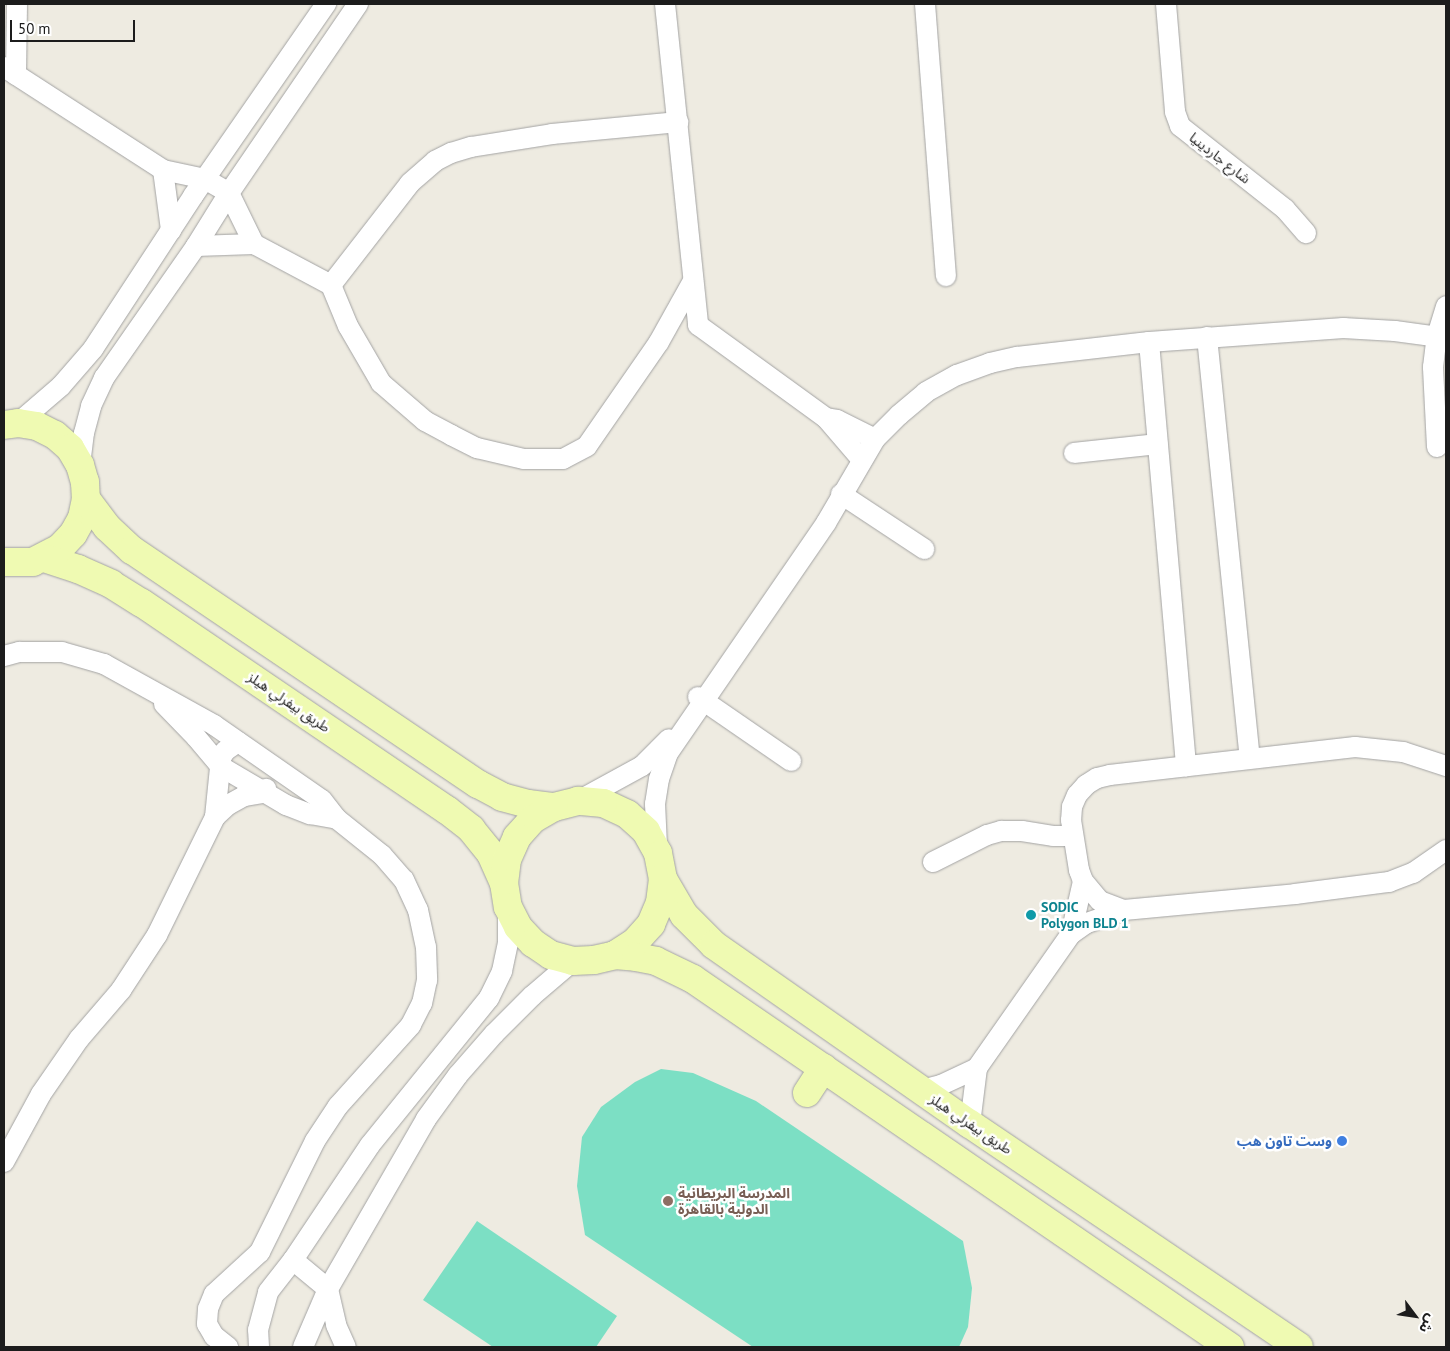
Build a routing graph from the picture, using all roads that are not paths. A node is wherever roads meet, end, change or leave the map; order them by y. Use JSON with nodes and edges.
{"nodes":[{"id":1,"x":326,"y":4,"type":"edge"},
{"id":2,"x":358,"y":4,"type":"edge"},
{"id":3,"x":665,"y":4,"type":"edge"},
{"id":4,"x":924,"y":4,"type":"edge"},
{"id":5,"x":1166,"y":4,"type":"edge"},
{"id":6,"x":13,"y":9,"type":"edge"},
{"id":7,"x":10,"y":71,"type":"edge"},
{"id":8,"x":678,"y":122,"type":"junction"},
{"id":9,"x":164,"y":170,"type":"junction"},
{"id":10,"x":205,"y":178,"type":"junction"},
{"id":11,"x":229,"y":193,"type":"junction"},
{"id":12,"x":171,"y":230,"type":"junction"},
{"id":13,"x":1306,"y":233,"type":"dead end"},
{"id":14,"x":254,"y":244,"type":"junction"},
{"id":15,"x":196,"y":246,"type":"junction"},
{"id":16,"x":946,"y":276,"type":"dead end"},
{"id":17,"x":694,"y":281,"type":"junction"},
{"id":18,"x":331,"y":286,"type":"junction"},
{"id":19,"x":1446,"y":306,"type":"edge"},
{"id":20,"x":698,"y":325,"type":"junction"},
{"id":21,"x":1207,"y":337,"type":"junction"},
{"id":22,"x":1441,"y":337,"type":"edge"},
{"id":23,"x":659,"y":342,"type":"junction"},
{"id":24,"x":1149,"y":342,"type":"junction"},
{"id":25,"x":826,"y":418,"type":"junction"},
{"id":26,"x":11,"y":424,"type":"edge"},
{"id":27,"x":875,"y":439,"type":"junction"},
{"id":28,"x":1437,"y":447,"type":"dead end"},
{"id":29,"x":1159,"y":451,"type":"junction"},
{"id":30,"x":1075,"y":459,"type":"dead end"},
{"id":31,"x":862,"y":460,"type":"junction"},
{"id":32,"x":80,"y":465,"type":"junction"},
{"id":33,"x":841,"y":494,"type":"junction"},
{"id":34,"x":86,"y":499,"type":"junction"},
{"id":35,"x":924,"y":548,"type":"dead end"},
{"id":36,"x":39,"y":560,"type":"junction"},
{"id":37,"x":4,"y":562,"type":"edge"},
{"id":38,"x":4,"y":574,"type":"edge"},
{"id":39,"x":4,"y":656,"type":"edge"},
{"id":40,"x":142,"y":686,"type":"junction"},
{"id":41,"x":701,"y":699,"type":"junction"},
{"id":42,"x":238,"y":742,"type":"junction"},
{"id":43,"x":1250,"y":758,"type":"junction"},
{"id":44,"x":791,"y":761,"type":"dead end"},
{"id":45,"x":220,"y":766,"type":"junction"},
{"id":46,"x":1186,"y":766,"type":"junction"},
{"id":47,"x":1446,"y":766,"type":"edge"},
{"id":48,"x":276,"y":768,"type":"junction"},
{"id":49,"x":262,"y":792,"type":"junction"},
{"id":50,"x":566,"y":804,"type":"junction"},
{"id":51,"x":214,"y":817,"type":"junction"},
{"id":52,"x":336,"y":819,"type":"junction"},
{"id":53,"x":1073,"y":836,"type":"junction"},
{"id":54,"x":1446,"y":850,"type":"edge"},
{"id":55,"x":933,"y":862,"type":"dead end"},
{"id":56,"x":661,"y":866,"type":"junction"},
{"id":57,"x":1083,"y":881,"type":"junction"},
{"id":58,"x":506,"y":895,"type":"junction"},
{"id":59,"x":1124,"y":910,"type":"junction"},
{"id":60,"x":1071,"y":934,"type":"junction"},
{"id":61,"x":615,"y":954,"type":"junction"},
{"id":62,"x":573,"y":961,"type":"junction"},
{"id":63,"x":823,"y":1068,"type":"junction"},
{"id":64,"x":977,"y":1068,"type":"junction"},
{"id":65,"x":922,"y":1090,"type":"junction"},
{"id":66,"x":807,"y":1093,"type":"dead end"},
{"id":67,"x":970,"y":1124,"type":"junction"},
{"id":68,"x":370,"y":1145,"type":"junction"},
{"id":69,"x":4,"y":1162,"type":"edge"},
{"id":70,"x":398,"y":1165,"type":"junction"},
{"id":71,"x":293,"y":1260,"type":"junction"},
{"id":72,"x":328,"y":1289,"type":"junction"},
{"id":73,"x":228,"y":1347,"type":"edge"},
{"id":74,"x":259,"y":1347,"type":"edge"},
{"id":75,"x":303,"y":1347,"type":"edge"},
{"id":76,"x":346,"y":1347,"type":"edge"},
{"id":77,"x":1230,"y":1347,"type":"edge"},
{"id":78,"x":1299,"y":1347,"type":"edge"}],
"edges":[{"from":1,"to":10,"type":"street"},
{"from":2,"to":11,"type":"street"},
{"from":3,"to":8,"type":"street"},
{"from":4,"to":16,"type":"street"},
{"from":5,"to":13,"type":"street","name":"شارع جاردينيا"},
{"from":6,"to":7,"type":"street"},
{"from":7,"to":9,"type":"street"},
{"from":8,"to":17,"type":"street"},
{"from":8,"to":18,"type":"street"},
{"from":9,"to":10,"type":"street"},
{"from":9,"to":12,"type":"street"},
{"from":10,"to":11,"type":"street"},
{"from":10,"to":12,"type":"street"},
{"from":11,"to":14,"type":"street"},
{"from":11,"to":15,"type":"street"},
{"from":12,"to":26,"type":"street"},
{"from":14,"to":15,"type":"street"},
{"from":14,"to":18,"type":"street"},
{"from":15,"to":32,"type":"street"},
{"from":17,"to":20,"type":"street"},
{"from":17,"to":23,"type":"street"},
{"from":18,"to":23,"type":"street"},
{"from":19,"to":22,"type":"street"},
{"from":20,"to":23,"type":"street"},
{"from":20,"to":25,"type":"street"},
{"from":21,"to":22,"type":"street"},
{"from":21,"to":24,"type":"street"},
{"from":21,"to":43,"type":"street"},
{"from":22,"to":28,"type":"street"},
{"from":24,"to":27,"type":"street"},
{"from":24,"to":29,"type":"street"},
{"from":25,"to":27,"type":"street"},
{"from":25,"to":31,"type":"street"},
{"from":26,"to":32,"type":"street"},
{"from":27,"to":31,"type":"street"},
{"from":29,"to":30,"type":"street"},
{"from":29,"to":46,"type":"street"},
{"from":31,"to":33,"type":"street"},
{"from":32,"to":34,"type":"street"},
{"from":33,"to":35,"type":"street"},
{"from":33,"to":41,"type":"street"},
{"from":34,"to":36,"type":"street"},
{"from":34,"to":50,"type":"street"},
{"from":36,"to":37,"type":"street"},
{"from":36,"to":38,"type":"street"},
{"from":36,"to":58,"type":"street","name":"طريق بيفرلي هيلز"},
{"from":39,"to":40,"type":"street"},
{"from":40,"to":42,"type":"street"},
{"from":40,"to":45,"type":"street"},
{"from":41,"to":44,"type":"street"},
{"from":41,"to":50,"type":"street"},
{"from":41,"to":56,"type":"street"},
{"from":42,"to":45,"type":"street"},
{"from":42,"to":48,"type":"street"},
{"from":43,"to":46,"type":"street"},
{"from":43,"to":47,"type":"street"},
{"from":45,"to":49,"type":"street"},
{"from":45,"to":51,"type":"street"},
{"from":46,"to":53,"type":"street"},
{"from":48,"to":49,"type":"street"},
{"from":48,"to":52,"type":"street"},
{"from":49,"to":51,"type":"street"},
{"from":49,"to":52,"type":"street"},
{"from":50,"to":56,"type":"street"},
{"from":50,"to":58,"type":"street"},
{"from":51,"to":69,"type":"street"},
{"from":52,"to":73,"type":"street"},
{"from":53,"to":55,"type":"street"},
{"from":53,"to":57,"type":"street"},
{"from":54,"to":59,"type":"street"},
{"from":56,"to":61,"type":"street"},
{"from":56,"to":65,"type":"street","name":"طريق بيفرلي هيلز"},
{"from":57,"to":59,"type":"street"},
{"from":57,"to":60,"type":"street"},
{"from":58,"to":62,"type":"street"},
{"from":58,"to":68,"type":"street"},
{"from":59,"to":60,"type":"street"},
{"from":60,"to":64,"type":"street"},
{"from":61,"to":62,"type":"street"},
{"from":61,"to":63,"type":"street"},
{"from":62,"to":70,"type":"street"},
{"from":63,"to":66,"type":"street"},
{"from":63,"to":77,"type":"street"},
{"from":64,"to":65,"type":"street"},
{"from":64,"to":67,"type":"street"},
{"from":65,"to":67,"type":"street","name":"طريق بيفرلي هيلز"},
{"from":67,"to":78,"type":"street","name":"طريق بيفرلي هيلز"},
{"from":68,"to":70,"type":"street"},
{"from":68,"to":71,"type":"street"},
{"from":70,"to":72,"type":"street"},
{"from":71,"to":72,"type":"street"},
{"from":71,"to":74,"type":"street"},
{"from":72,"to":75,"type":"street"},
{"from":72,"to":76,"type":"street"}]}
